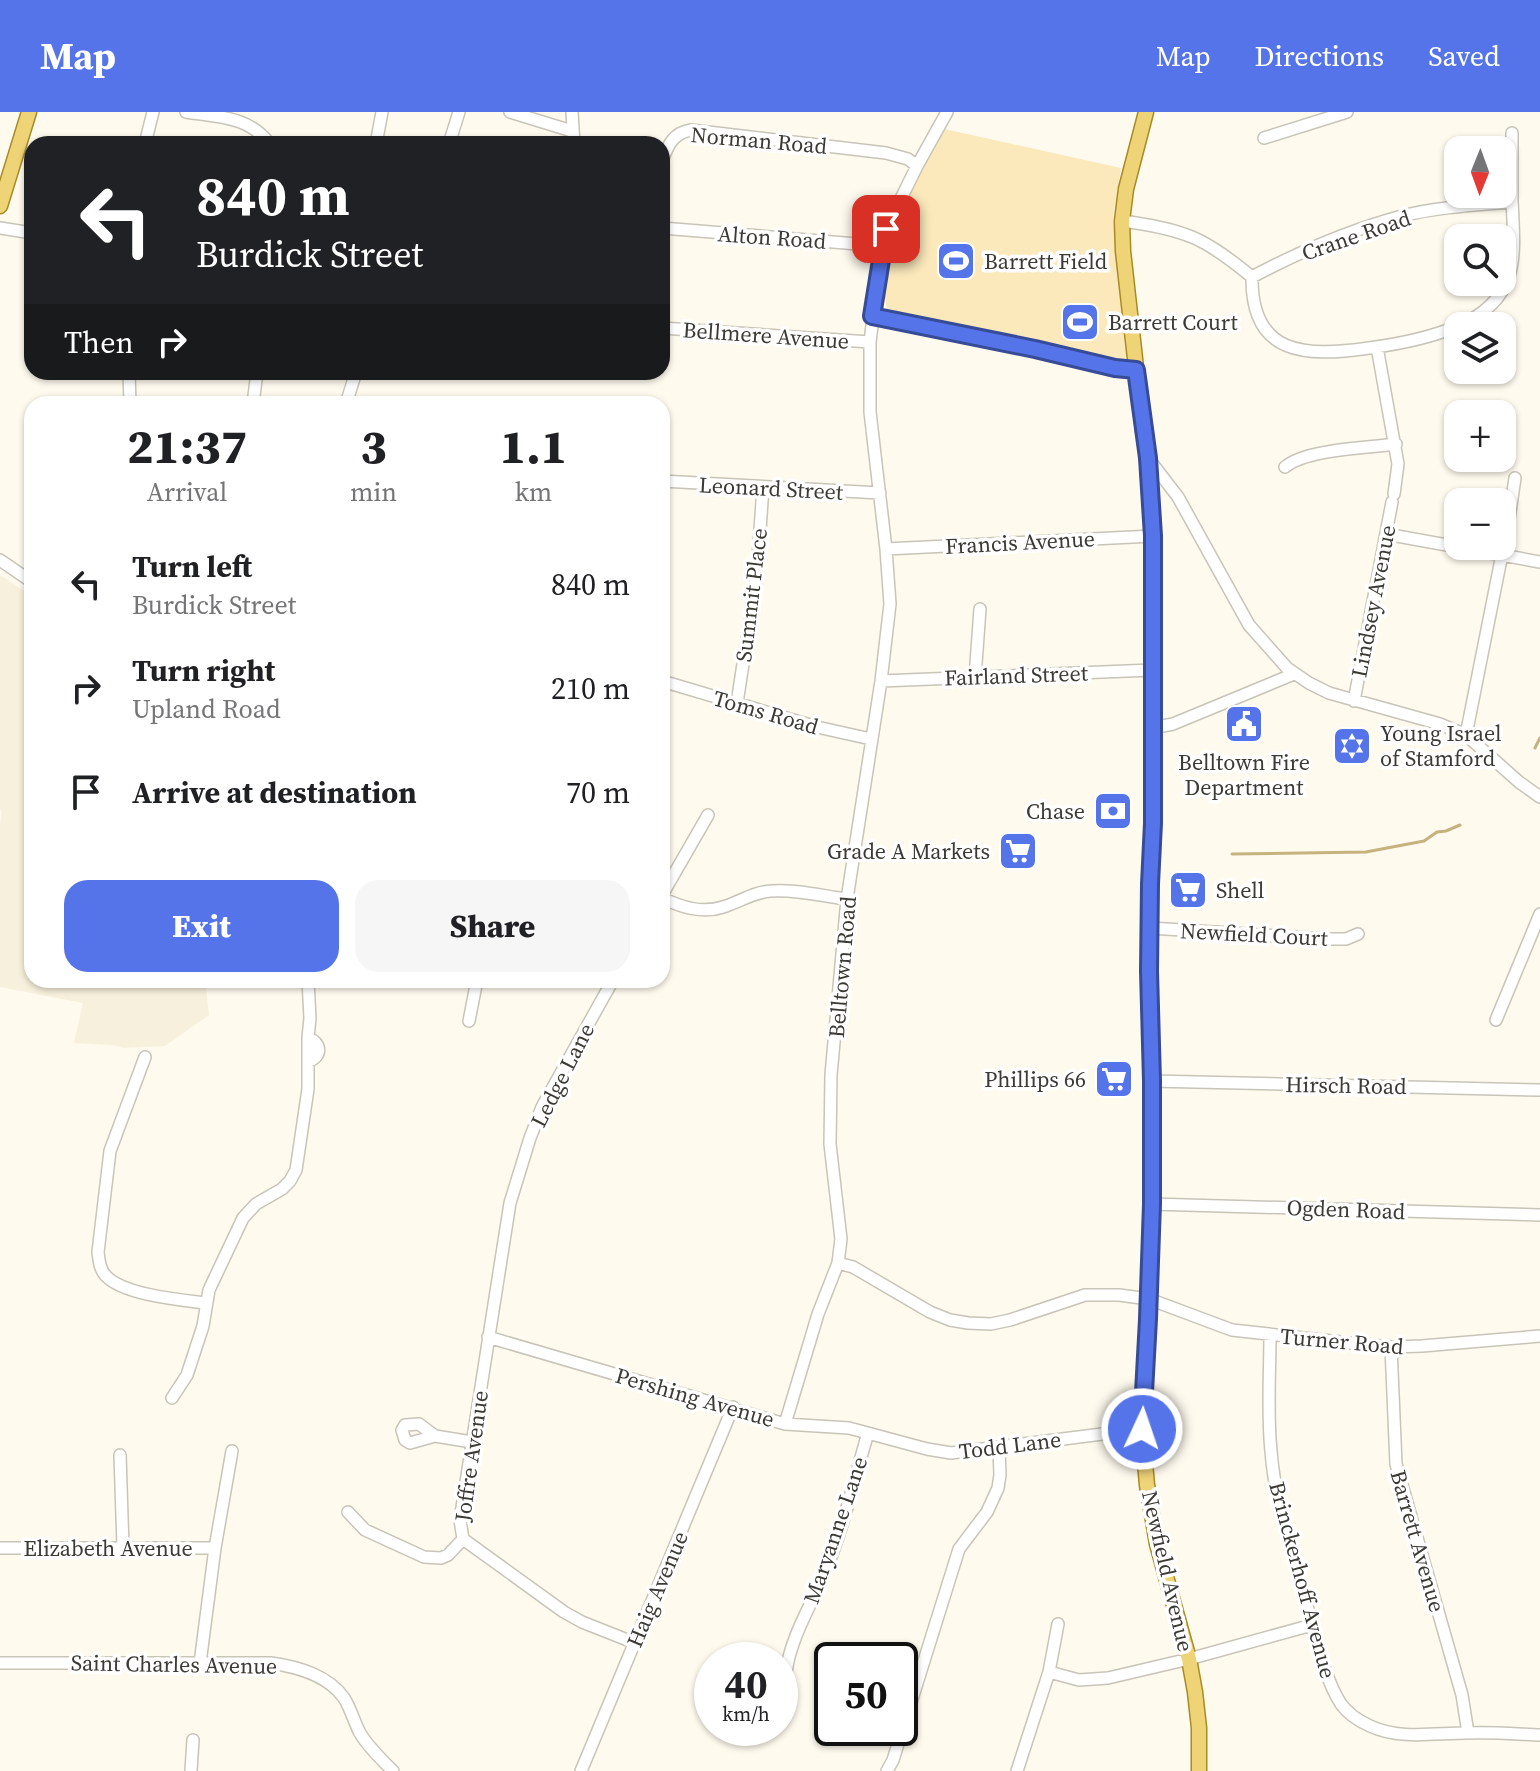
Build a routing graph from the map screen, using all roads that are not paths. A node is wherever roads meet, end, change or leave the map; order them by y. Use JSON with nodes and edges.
{"nodes":[{"id":1,"x":29,"y":112,"type":"edge"},
{"id":2,"x":153,"y":112,"type":"edge"},
{"id":3,"x":186,"y":112,"type":"edge"},
{"id":4,"x":382,"y":112,"type":"edge"},
{"id":5,"x":459,"y":112,"type":"edge"},
{"id":6,"x":510,"y":112,"type":"edge"},
{"id":7,"x":572,"y":112,"type":"edge"},
{"id":8,"x":947,"y":112,"type":"edge"},
{"id":9,"x":1146,"y":112,"type":"edge"},
{"id":10,"x":1347,"y":112,"type":"edge"},
{"id":11,"x":1310,"y":117,"type":"edge"},
{"id":12,"x":147,"y":136,"type":"edge"},
{"id":13,"x":264,"y":136,"type":"edge"},
{"id":14,"x":378,"y":136,"type":"edge"},
{"id":15,"x":452,"y":136,"type":"edge"},
{"id":16,"x":568,"y":136,"type":"edge"},
{"id":17,"x":573,"y":136,"type":"edge"},
{"id":18,"x":1264,"y":138,"type":"dead end"},
{"id":19,"x":670,"y":143,"type":"edge"},
{"id":20,"x":917,"y":166,"type":"junction"},
{"id":21,"x":0,"y":206,"type":"edge"},
{"id":22,"x":1457,"y":208,"type":"edge"},
{"id":23,"x":1512,"y":208,"type":"edge"},
{"id":24,"x":1122,"y":221,"type":"junction"},
{"id":25,"x":0,"y":228,"type":"edge"},
{"id":26,"x":670,"y":229,"type":"edge"},
{"id":27,"x":24,"y":232,"type":"edge"},
{"id":28,"x":882,"y":246,"type":"junction"},
{"id":29,"x":1252,"y":277,"type":"junction"},
{"id":30,"x":1481,"y":312,"type":"edge"},
{"id":31,"x":872,"y":316,"type":"junction"},
{"id":32,"x":670,"y":329,"type":"edge"},
{"id":33,"x":1444,"y":332,"type":"edge"},
{"id":34,"x":870,"y":342,"type":"junction"},
{"id":35,"x":1377,"y":347,"type":"junction"},
{"id":36,"x":1136,"y":370,"type":"junction"},
{"id":37,"x":1396,"y":444,"type":"junction"},
{"id":38,"x":1148,"y":458,"type":"junction"},
{"id":39,"x":1285,"y":467,"type":"dead end"},
{"id":40,"x":1515,"y":478,"type":"dead end"},
{"id":41,"x":670,"y":481,"type":"edge"},
{"id":42,"x":763,"y":487,"type":"junction"},
{"id":43,"x":1513,"y":488,"type":"edge"},
{"id":44,"x":880,"y":493,"type":"junction"},
{"id":45,"x":1386,"y":534,"type":"junction"},
{"id":46,"x":1153,"y":536,"type":"junction"},
{"id":47,"x":1444,"y":545,"type":"edge"},
{"id":48,"x":886,"y":549,"type":"junction"},
{"id":49,"x":1516,"y":558,"type":"edge"},
{"id":50,"x":0,"y":560,"type":"edge"},
{"id":51,"x":1500,"y":560,"type":"edge"},
{"id":52,"x":1540,"y":562,"type":"edge"},
{"id":53,"x":24,"y":576,"type":"edge"},
{"id":54,"x":980,"y":609,"type":"dead end"},
{"id":55,"x":1152,"y":670,"type":"junction"},
{"id":56,"x":1294,"y":674,"type":"junction"},
{"id":57,"x":975,"y":677,"type":"junction"},
{"id":58,"x":881,"y":681,"type":"junction"},
{"id":59,"x":670,"y":683,"type":"edge"},
{"id":60,"x":1354,"y":701,"type":"junction"},
{"id":61,"x":737,"y":703,"type":"junction"},
{"id":62,"x":1152,"y":728,"type":"junction"},
{"id":63,"x":1466,"y":735,"type":"junction"},
{"id":64,"x":871,"y":739,"type":"junction"},
{"id":65,"x":1540,"y":797,"type":"edge"},
{"id":66,"x":708,"y":815,"type":"dead end"},
{"id":67,"x":670,"y":882,"type":"edge"},
{"id":68,"x":847,"y":899,"type":"junction"},
{"id":69,"x":670,"y":901,"type":"edge"},
{"id":70,"x":1540,"y":914,"type":"edge"},
{"id":71,"x":1150,"y":928,"type":"junction"},
{"id":72,"x":1358,"y":934,"type":"dead end"},
{"id":73,"x":308,"y":988,"type":"edge"},
{"id":74,"x":475,"y":988,"type":"edge"},
{"id":75,"x":609,"y":988,"type":"edge"},
{"id":76,"x":1496,"y":1020,"type":"dead end"},
{"id":77,"x":469,"y":1021,"type":"dead end"},
{"id":78,"x":145,"y":1057,"type":"dead end"},
{"id":79,"x":1152,"y":1081,"type":"junction"},
{"id":80,"x":1540,"y":1090,"type":"edge"},
{"id":81,"x":519,"y":1174,"type":"joint"},
{"id":82,"x":1152,"y":1204,"type":"junction"},
{"id":83,"x":1540,"y":1215,"type":"edge"},
{"id":84,"x":838,"y":1263,"type":"junction"},
{"id":85,"x":1149,"y":1299,"type":"junction"},
{"id":86,"x":206,"y":1303,"type":"junction"},
{"id":87,"x":1270,"y":1335,"type":"junction"},
{"id":88,"x":1540,"y":1336,"type":"edge"},
{"id":89,"x":488,"y":1337,"type":"junction"},
{"id":90,"x":1391,"y":1347,"type":"junction"},
{"id":91,"x":172,"y":1398,"type":"dead end"},
{"id":92,"x":733,"y":1407,"type":"junction"},
{"id":93,"x":785,"y":1424,"type":"junction"},
{"id":94,"x":1142,"y":1429,"type":"junction"},
{"id":95,"x":868,"y":1433,"type":"junction"},
{"id":96,"x":435,"y":1436,"type":"dead end"},
{"id":97,"x":472,"y":1442,"type":"junction"},
{"id":98,"x":999,"y":1448,"type":"junction"},
{"id":99,"x":232,"y":1451,"type":"dead end"},
{"id":100,"x":120,"y":1455,"type":"dead end"},
{"id":101,"x":348,"y":1512,"type":"dead end"},
{"id":102,"x":463,"y":1539,"type":"junction"},
{"id":103,"x":123,"y":1547,"type":"junction"},
{"id":104,"x":0,"y":1548,"type":"edge"},
{"id":105,"x":215,"y":1548,"type":"junction"},
{"id":106,"x":1058,"y":1624,"type":"dead end"},
{"id":107,"x":1312,"y":1625,"type":"junction"},
{"id":108,"x":793,"y":1642,"type":"edge"},
{"id":109,"x":635,"y":1643,"type":"junction"},
{"id":110,"x":1189,"y":1659,"type":"junction"},
{"id":111,"x":0,"y":1663,"type":"edge"},
{"id":112,"x":200,"y":1663,"type":"junction"},
{"id":113,"x":1049,"y":1672,"type":"junction"},
{"id":114,"x":1468,"y":1733,"type":"junction"},
{"id":115,"x":1540,"y":1735,"type":"edge"},
{"id":116,"x":193,"y":1740,"type":"dead end"},
{"id":117,"x":191,"y":1771,"type":"edge"},
{"id":118,"x":393,"y":1771,"type":"edge"},
{"id":119,"x":581,"y":1771,"type":"edge"},
{"id":120,"x":887,"y":1771,"type":"edge"},
{"id":121,"x":1017,"y":1771,"type":"edge"},
{"id":122,"x":1199,"y":1771,"type":"edge"}],
"edges":[{"from":1,"to":21,"type":"main road"},
{"from":2,"to":12,"type":"street"},
{"from":3,"to":13,"type":"street"},
{"from":4,"to":14,"type":"street"},
{"from":5,"to":15,"type":"street"},
{"from":6,"to":16,"type":"street"},
{"from":7,"to":17,"type":"street"},
{"from":8,"to":20,"type":"street","name":"Belltown Road"},
{"from":9,"to":24,"type":"main road","name":"Newfield Avenue"},
{"from":10,"to":11,"type":"street"},
{"from":11,"to":18,"type":"street"},
{"from":19,"to":20,"type":"street","name":"Norman Road"},
{"from":20,"to":28,"type":"street","name":"Belltown Road"},
{"from":22,"to":29,"type":"street","name":"Crane Road"},
{"from":23,"to":30,"type":"street"},
{"from":24,"to":29,"type":"street"},
{"from":24,"to":36,"type":"main road","name":"Newfield Avenue"},
{"from":25,"to":27,"type":"street"},
{"from":26,"to":28,"type":"street","name":"Alton Road"},
{"from":28,"to":31,"type":"street","name":"Belltown Road"},
{"from":29,"to":35,"type":"street"},
{"from":31,"to":34,"type":"street","name":"Belltown Road"},
{"from":31,"to":36,"type":"street"},
{"from":32,"to":34,"type":"street","name":"Bellmere Avenue"},
{"from":33,"to":35,"type":"street"},
{"from":34,"to":44,"type":"street","name":"Belltown Road"},
{"from":35,"to":37,"type":"street","name":"Lindsey Avenue"},
{"from":36,"to":38,"type":"main road","name":"Newfield Avenue"},
{"from":37,"to":39,"type":"street"},
{"from":37,"to":45,"type":"street","name":"Lindsey Avenue"},
{"from":38,"to":46,"type":"main road","name":"Newfield Avenue"},
{"from":38,"to":56,"type":"street"},
{"from":40,"to":43,"type":"street"},
{"from":41,"to":42,"type":"street","name":"Leonard Street"},
{"from":42,"to":44,"type":"street","name":"Leonard Street"},
{"from":42,"to":61,"type":"street","name":"Summit Place"},
{"from":44,"to":48,"type":"street","name":"Belltown Road"},
{"from":45,"to":47,"type":"street"},
{"from":45,"to":60,"type":"street","name":"Lindsey Avenue"},
{"from":46,"to":48,"type":"street","name":"Francis Avenue"},
{"from":46,"to":55,"type":"main road","name":"Newfield Avenue"},
{"from":48,"to":58,"type":"street","name":"Belltown Road"},
{"from":49,"to":52,"type":"street"},
{"from":50,"to":53,"type":"street"},
{"from":51,"to":63,"type":"street"},
{"from":54,"to":57,"type":"street"},
{"from":55,"to":57,"type":"street","name":"Fairland Street"},
{"from":55,"to":62,"type":"main road","name":"Newfield Avenue"},
{"from":56,"to":60,"type":"street"},
{"from":56,"to":62,"type":"street"},
{"from":57,"to":58,"type":"street","name":"Fairland Street"},
{"from":58,"to":64,"type":"street","name":"Belltown Road"},
{"from":59,"to":61,"type":"street","name":"Toms Road"},
{"from":60,"to":63,"type":"street"},
{"from":61,"to":64,"type":"street","name":"Toms Road"},
{"from":62,"to":71,"type":"main road","name":"Newfield Avenue"},
{"from":63,"to":65,"type":"street"},
{"from":64,"to":68,"type":"street","name":"Belltown Road"},
{"from":66,"to":67,"type":"street"},
{"from":68,"to":69,"type":"street"},
{"from":68,"to":84,"type":"street","name":"Belltown Road"},
{"from":70,"to":76,"type":"street"},
{"from":71,"to":72,"type":"street","name":"Newfield Court"},
{"from":71,"to":79,"type":"main road","name":"Newfield Avenue"},
{"from":73,"to":86,"type":"street"},
{"from":74,"to":77,"type":"street"},
{"from":75,"to":81,"type":"street","name":"Ledge Lane"},
{"from":78,"to":86,"type":"street"},
{"from":79,"to":80,"type":"street","name":"Hirsch Road"},
{"from":79,"to":82,"type":"main road","name":"Newfield Avenue"},
{"from":81,"to":89,"type":"street","name":"Joffre Avenue"},
{"from":82,"to":83,"type":"street","name":"Ogden Road"},
{"from":82,"to":85,"type":"main road","name":"Newfield Avenue"},
{"from":84,"to":85,"type":"street"},
{"from":84,"to":93,"type":"street","name":"Pershing Avenue"},
{"from":85,"to":87,"type":"street","name":"Turner Road"},
{"from":85,"to":94,"type":"main road","name":"Newfield Avenue"},
{"from":86,"to":91,"type":"street"},
{"from":87,"to":90,"type":"street","name":"Turner Road"},
{"from":87,"to":107,"type":"street","name":"Brinckerhoff Avenue"},
{"from":88,"to":90,"type":"street","name":"Turner Road"},
{"from":89,"to":92,"type":"street","name":"Pershing Avenue"},
{"from":89,"to":97,"type":"street","name":"Joffre Avenue"},
{"from":90,"to":114,"type":"street","name":"Barrett Avenue"},
{"from":92,"to":93,"type":"street","name":"Pershing Avenue"},
{"from":92,"to":109,"type":"street","name":"Haig Avenue"},
{"from":93,"to":95,"type":"street","name":"Todd Lane"},
{"from":94,"to":98,"type":"street","name":"Todd Lane"},
{"from":94,"to":110,"type":"main road","name":"Newfield Avenue"},
{"from":95,"to":98,"type":"street","name":"Todd Lane"},
{"from":95,"to":108,"type":"street","name":"Maryanne Lane"},
{"from":96,"to":97,"type":"street"},
{"from":97,"to":102,"type":"street","name":"Joffre Avenue"},
{"from":98,"to":120,"type":"street"},
{"from":99,"to":105,"type":"street"},
{"from":100,"to":103,"type":"street"},
{"from":101,"to":102,"type":"street"},
{"from":102,"to":109,"type":"street","name":"Joffre Avenue"},
{"from":103,"to":104,"type":"street","name":"Elizabeth Avenue"},
{"from":103,"to":105,"type":"street","name":"Elizabeth Avenue"},
{"from":105,"to":112,"type":"street"},
{"from":106,"to":113,"type":"street"},
{"from":107,"to":110,"type":"street"},
{"from":107,"to":114,"type":"street","name":"Brinckerhoff Avenue"},
{"from":109,"to":119,"type":"street","name":"Haig Avenue"},
{"from":110,"to":113,"type":"street"},
{"from":110,"to":122,"type":"main road","name":"Newfield Avenue"},
{"from":111,"to":112,"type":"street","name":"Saint Charles Avenue"},
{"from":112,"to":118,"type":"street","name":"Saint Charles Avenue"},
{"from":113,"to":121,"type":"street"},
{"from":114,"to":115,"type":"street"},
{"from":116,"to":117,"type":"street"}]}
